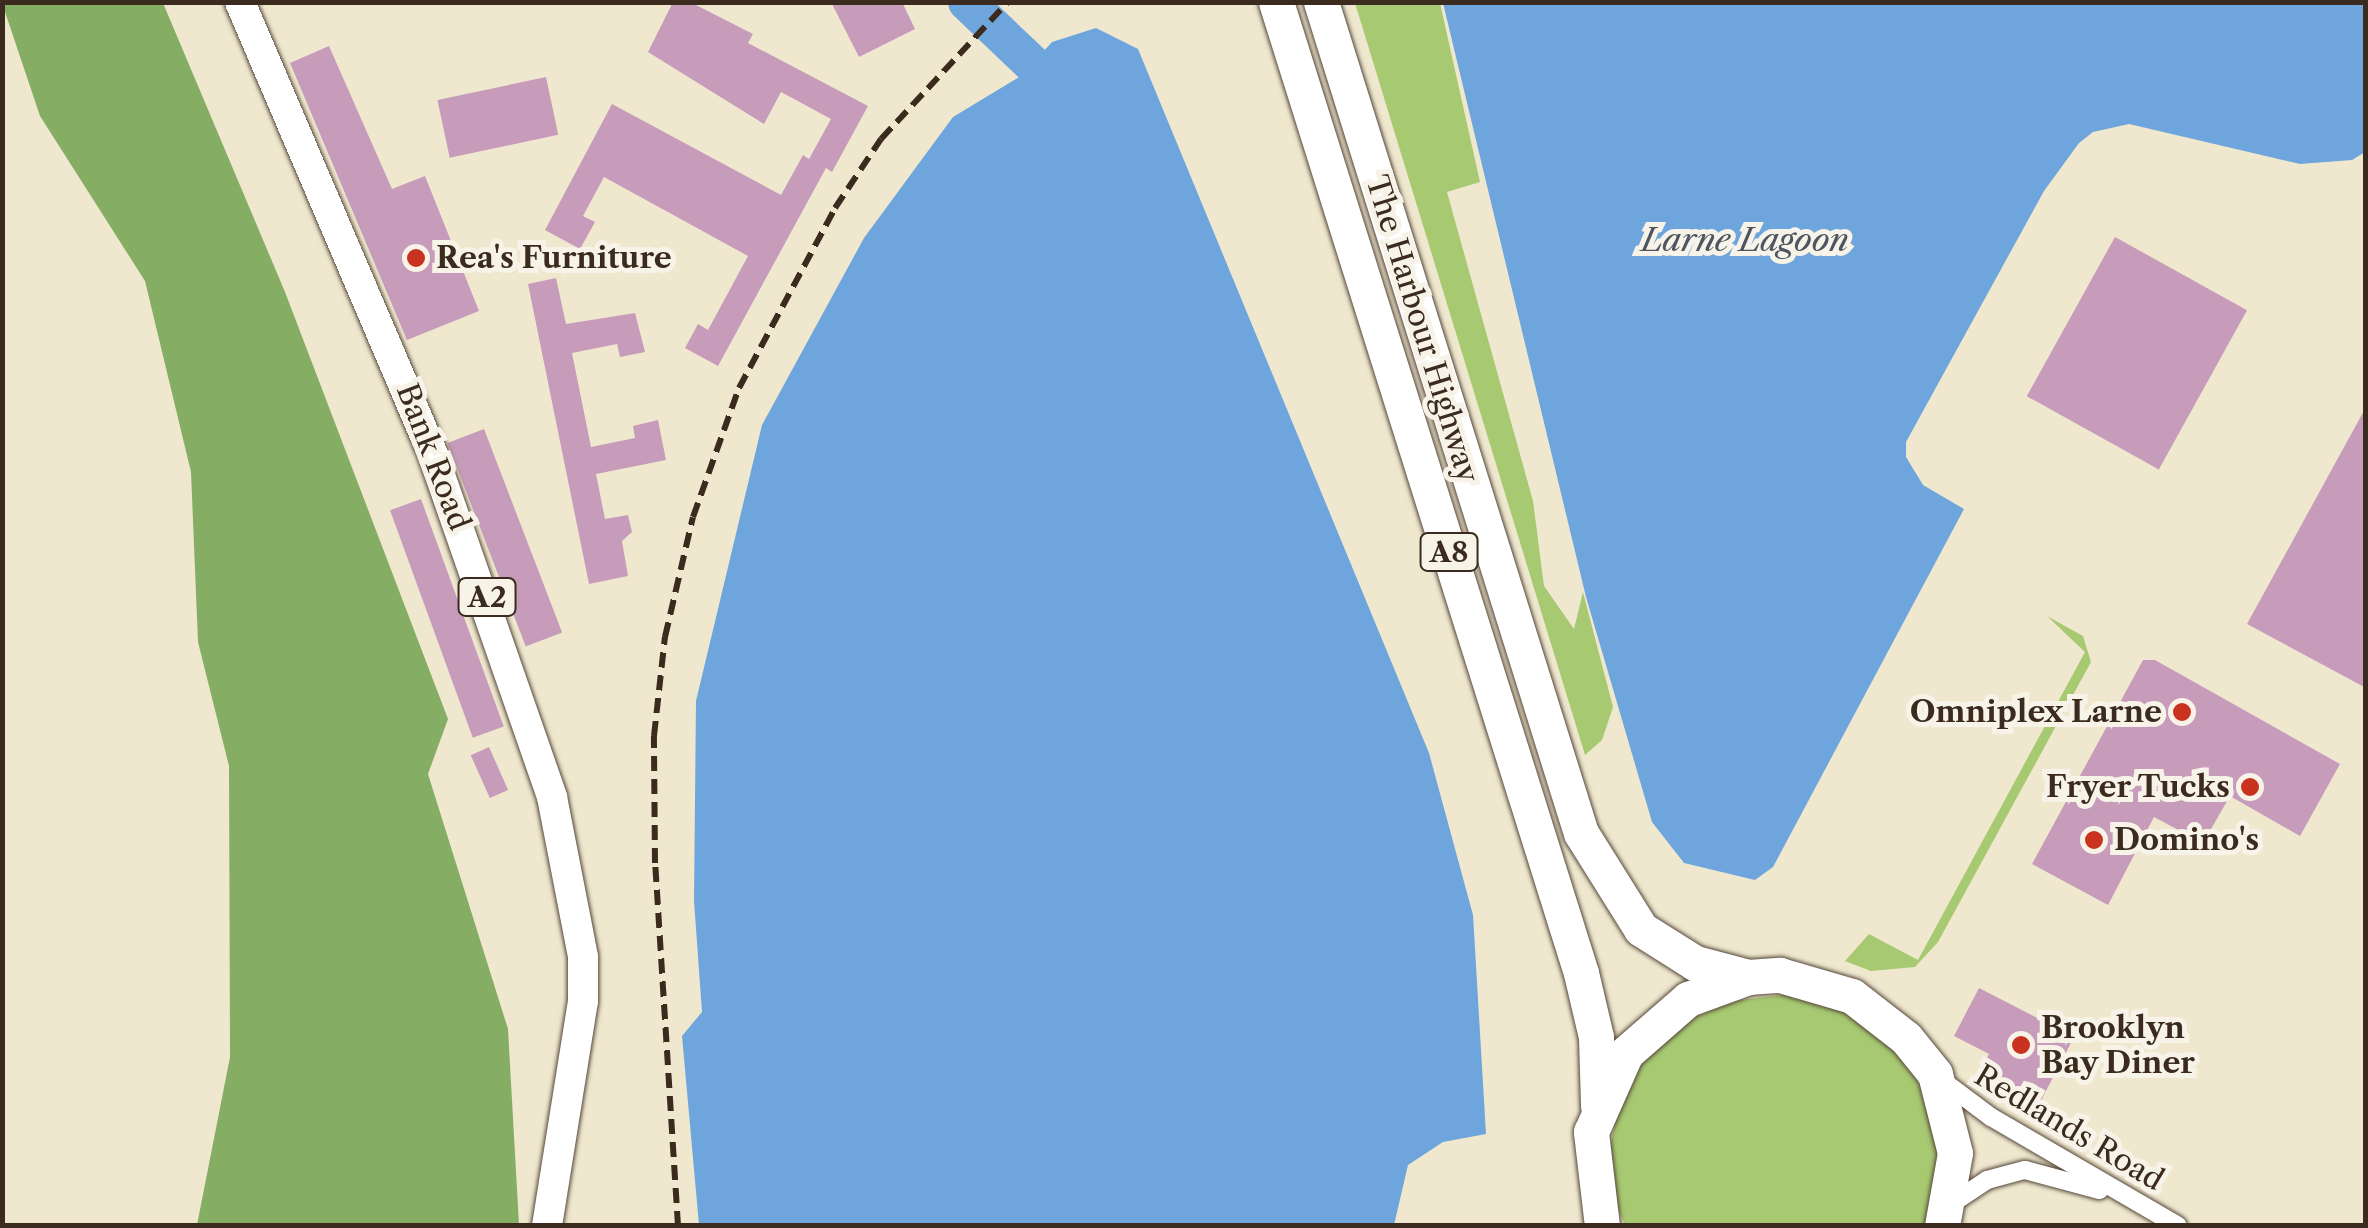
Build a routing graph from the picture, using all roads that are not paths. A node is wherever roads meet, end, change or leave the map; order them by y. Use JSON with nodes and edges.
{"nodes":[{"id":1,"x":240,"y":2,"type":"edge"},
{"id":2,"x":1276,"y":2,"type":"edge"},
{"id":3,"x":1321,"y":2,"type":"edge"},
{"id":4,"x":1748,"y":977,"type":"junction"},
{"id":5,"x":1935,"y":1074,"type":"junction"},
{"id":6,"x":1598,"y":1106,"type":"junction"},
{"id":7,"x":1946,"y":1214,"type":"edge"},
{"id":8,"x":547,"y":1226,"type":"edge"},
{"id":9,"x":1602,"y":1226,"type":"edge"},
{"id":10,"x":2177,"y":1226,"type":"edge"}],
"edges":[{"from":1,"to":8,"type":"main road","name":"Bank Road","number":"A2"},
{"from":2,"to":6,"type":"highway","number":"A8"},
{"from":3,"to":4,"type":"highway","name":"The Harbour Highway","number":"A8"},
{"from":4,"to":5,"type":"highway","number":"A8"},
{"from":4,"to":6,"type":"highway","number":"A8"},
{"from":5,"to":7,"type":"highway","number":"A8"},
{"from":5,"to":10,"type":"street","name":"Redlands Road"},
{"from":6,"to":9,"type":"highway","number":"A8"},
{"from":7,"to":10,"type":"street","name":"Redlands Road"}]}
